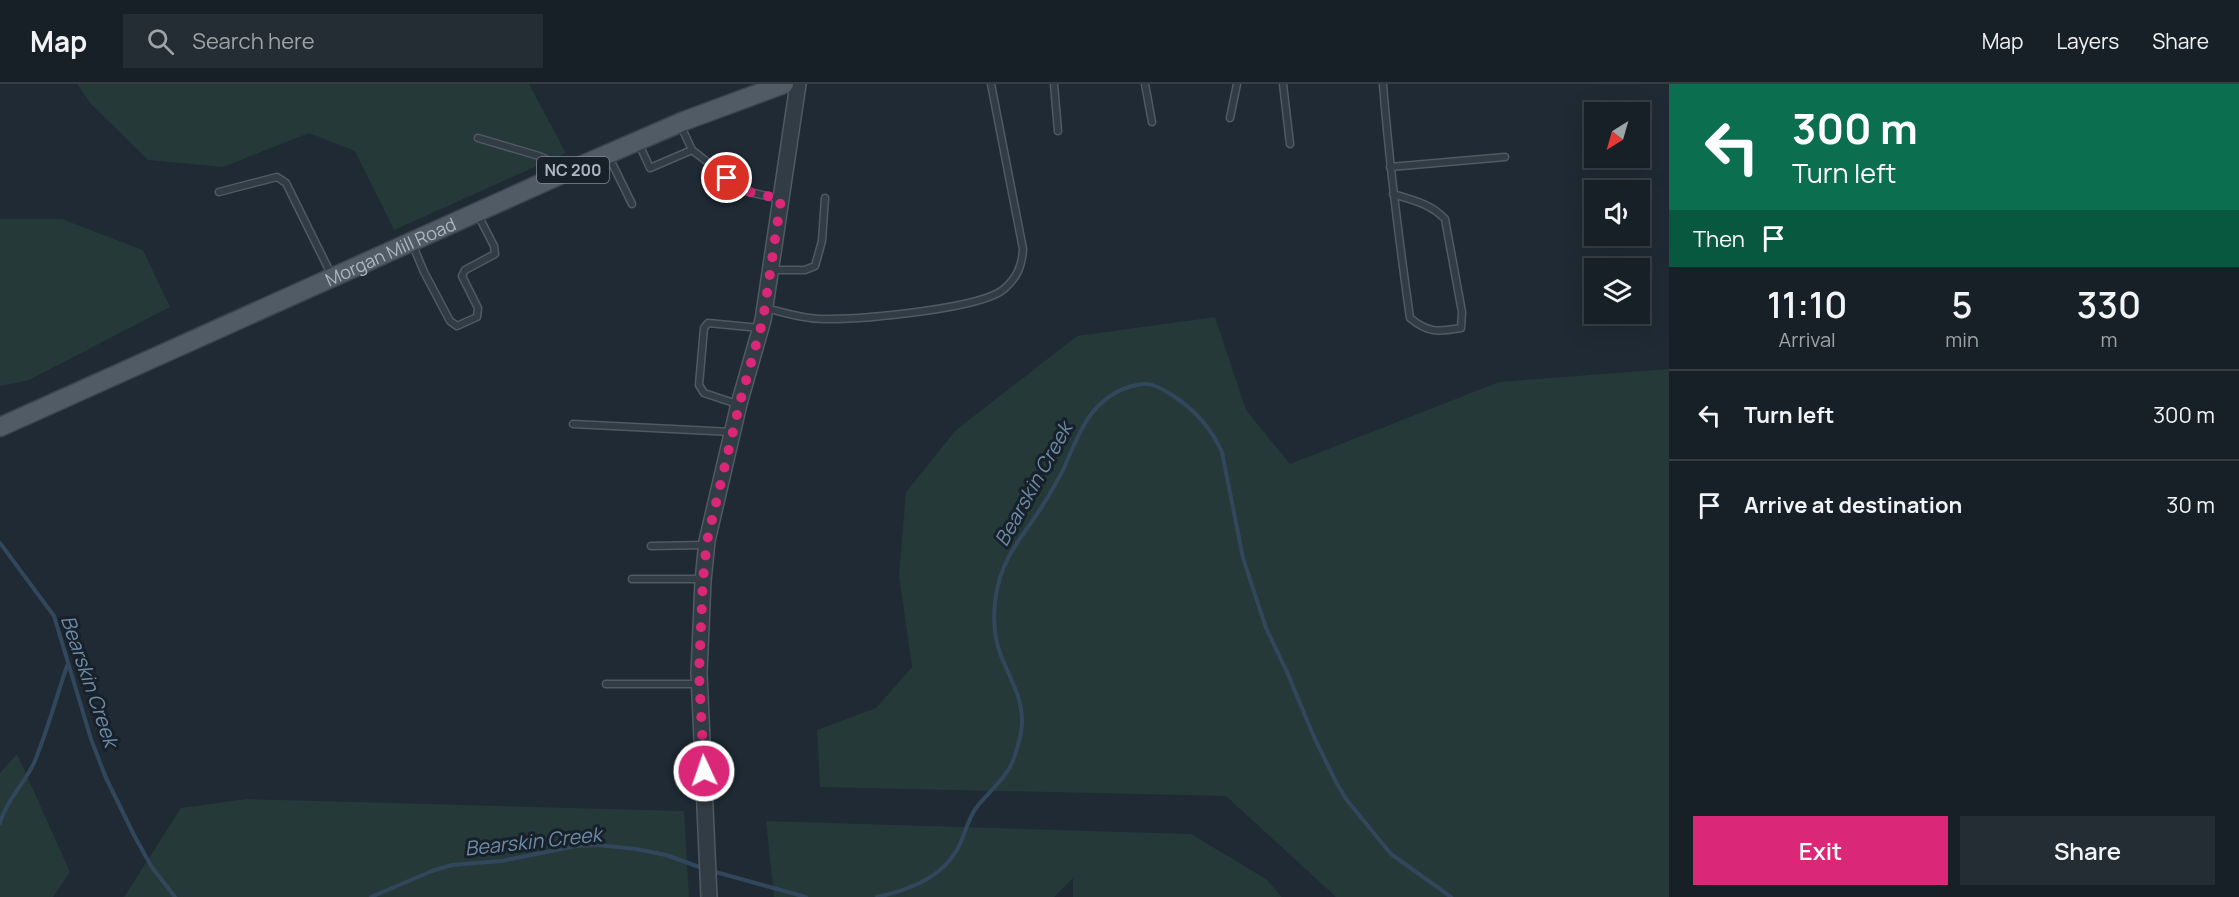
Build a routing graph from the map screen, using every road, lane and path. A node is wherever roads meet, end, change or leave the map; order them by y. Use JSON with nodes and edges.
{"nodes":[{"id":1,"x":784,"y":84,"type":"edge"},
{"id":2,"x":798,"y":84,"type":"edge"},
{"id":3,"x":991,"y":84,"type":"edge"},
{"id":4,"x":1054,"y":84,"type":"edge"},
{"id":5,"x":1144,"y":84,"type":"edge"},
{"id":6,"x":1237,"y":84,"type":"edge"},
{"id":7,"x":1283,"y":84,"type":"edge"},
{"id":8,"x":1383,"y":84,"type":"edge"},
{"id":9,"x":1230,"y":118,"type":"dead end"},
{"id":10,"x":1152,"y":122,"type":"dead end"},
{"id":11,"x":680,"y":124,"type":"junction"},
{"id":12,"x":1058,"y":131,"type":"dead end"},
{"id":13,"x":478,"y":138,"type":"dead end"},
{"id":14,"x":638,"y":141,"type":"junction"},
{"id":15,"x":1290,"y":144,"type":"dead end"},
{"id":16,"x":692,"y":150,"type":"junction"},
{"id":17,"x":608,"y":155,"type":"junction"},
{"id":18,"x":1505,"y":157,"type":"dead end"},
{"id":19,"x":1390,"y":167,"type":"junction"},
{"id":20,"x":571,"y":171,"type":"junction"},
{"id":21,"x":219,"y":192,"type":"dead end"},
{"id":22,"x":1393,"y":194,"type":"junction"},
{"id":23,"x":825,"y":198,"type":"dead end"},
{"id":24,"x":781,"y":199,"type":"junction"},
{"id":25,"x":632,"y":204,"type":"dead end"},
{"id":26,"x":477,"y":213,"type":"junction"},
{"id":27,"x":411,"y":242,"type":"junction"},
{"id":28,"x":770,"y":270,"type":"junction"},
{"id":29,"x":333,"y":277,"type":"junction"},
{"id":30,"x":765,"y":308,"type":"junction"},
{"id":31,"x":761,"y":328,"type":"junction"},
{"id":32,"x":739,"y":404,"type":"junction"},
{"id":33,"x":573,"y":424,"type":"dead end"},
{"id":34,"x":0,"y":427,"type":"edge"},
{"id":35,"x":733,"y":432,"type":"junction"},
{"id":36,"x":706,"y":544,"type":"junction"},
{"id":37,"x":651,"y":546,"type":"dead end"},
{"id":38,"x":632,"y":579,"type":"dead end"},
{"id":39,"x":703,"y":579,"type":"junction"},
{"id":40,"x":606,"y":684,"type":"dead end"},
{"id":41,"x":700,"y":684,"type":"junction"},
{"id":42,"x":709,"y":897,"type":"edge"}],
"edges":[{"from":1,"to":11,"type":"main road","name":"Morgan Mill Road","number":"NC 200"},
{"from":2,"to":24,"type":"street"},
{"from":3,"to":30,"type":"lane"},
{"from":4,"to":12,"type":"lane"},
{"from":5,"to":10,"type":"lane"},
{"from":6,"to":9,"type":"lane"},
{"from":7,"to":15,"type":"lane"},
{"from":8,"to":19,"type":"lane"},
{"from":11,"to":14,"type":"main road","name":"Morgan Mill Road","number":"NC 200"},
{"from":11,"to":16,"type":"lane"},
{"from":13,"to":20,"type":"lane"},
{"from":14,"to":16,"type":"lane"},
{"from":14,"to":17,"type":"main road","name":"Morgan Mill Road","number":"NC 200"},
{"from":16,"to":24,"type":"lane"},
{"from":17,"to":20,"type":"main road","name":"Morgan Mill Road","number":"NC 200"},
{"from":17,"to":25,"type":"lane"},
{"from":18,"to":19,"type":"lane"},
{"from":19,"to":22,"type":"lane"},
{"from":20,"to":26,"type":"main road","name":"Morgan Mill Road","number":"NC 200"},
{"from":21,"to":29,"type":"lane"},
{"from":22,"to":22,"type":"lane"},
{"from":23,"to":28,"type":"lane"},
{"from":24,"to":28,"type":"street"},
{"from":26,"to":27,"type":"main road","name":"Morgan Mill Road","number":"NC 200"},
{"from":26,"to":27,"type":"lane"},
{"from":27,"to":29,"type":"main road","name":"Morgan Mill Road","number":"NC 200"},
{"from":28,"to":30,"type":"street"},
{"from":29,"to":34,"type":"main road","name":"Morgan Mill Road","number":"NC 200"},
{"from":30,"to":31,"type":"street"},
{"from":31,"to":32,"type":"street"},
{"from":31,"to":32,"type":"lane"},
{"from":32,"to":35,"type":"street"},
{"from":33,"to":35,"type":"lane"},
{"from":35,"to":36,"type":"street"},
{"from":36,"to":37,"type":"lane"},
{"from":36,"to":39,"type":"street"},
{"from":38,"to":39,"type":"lane"},
{"from":39,"to":41,"type":"street"},
{"from":40,"to":41,"type":"lane"},
{"from":41,"to":42,"type":"street"}]}
